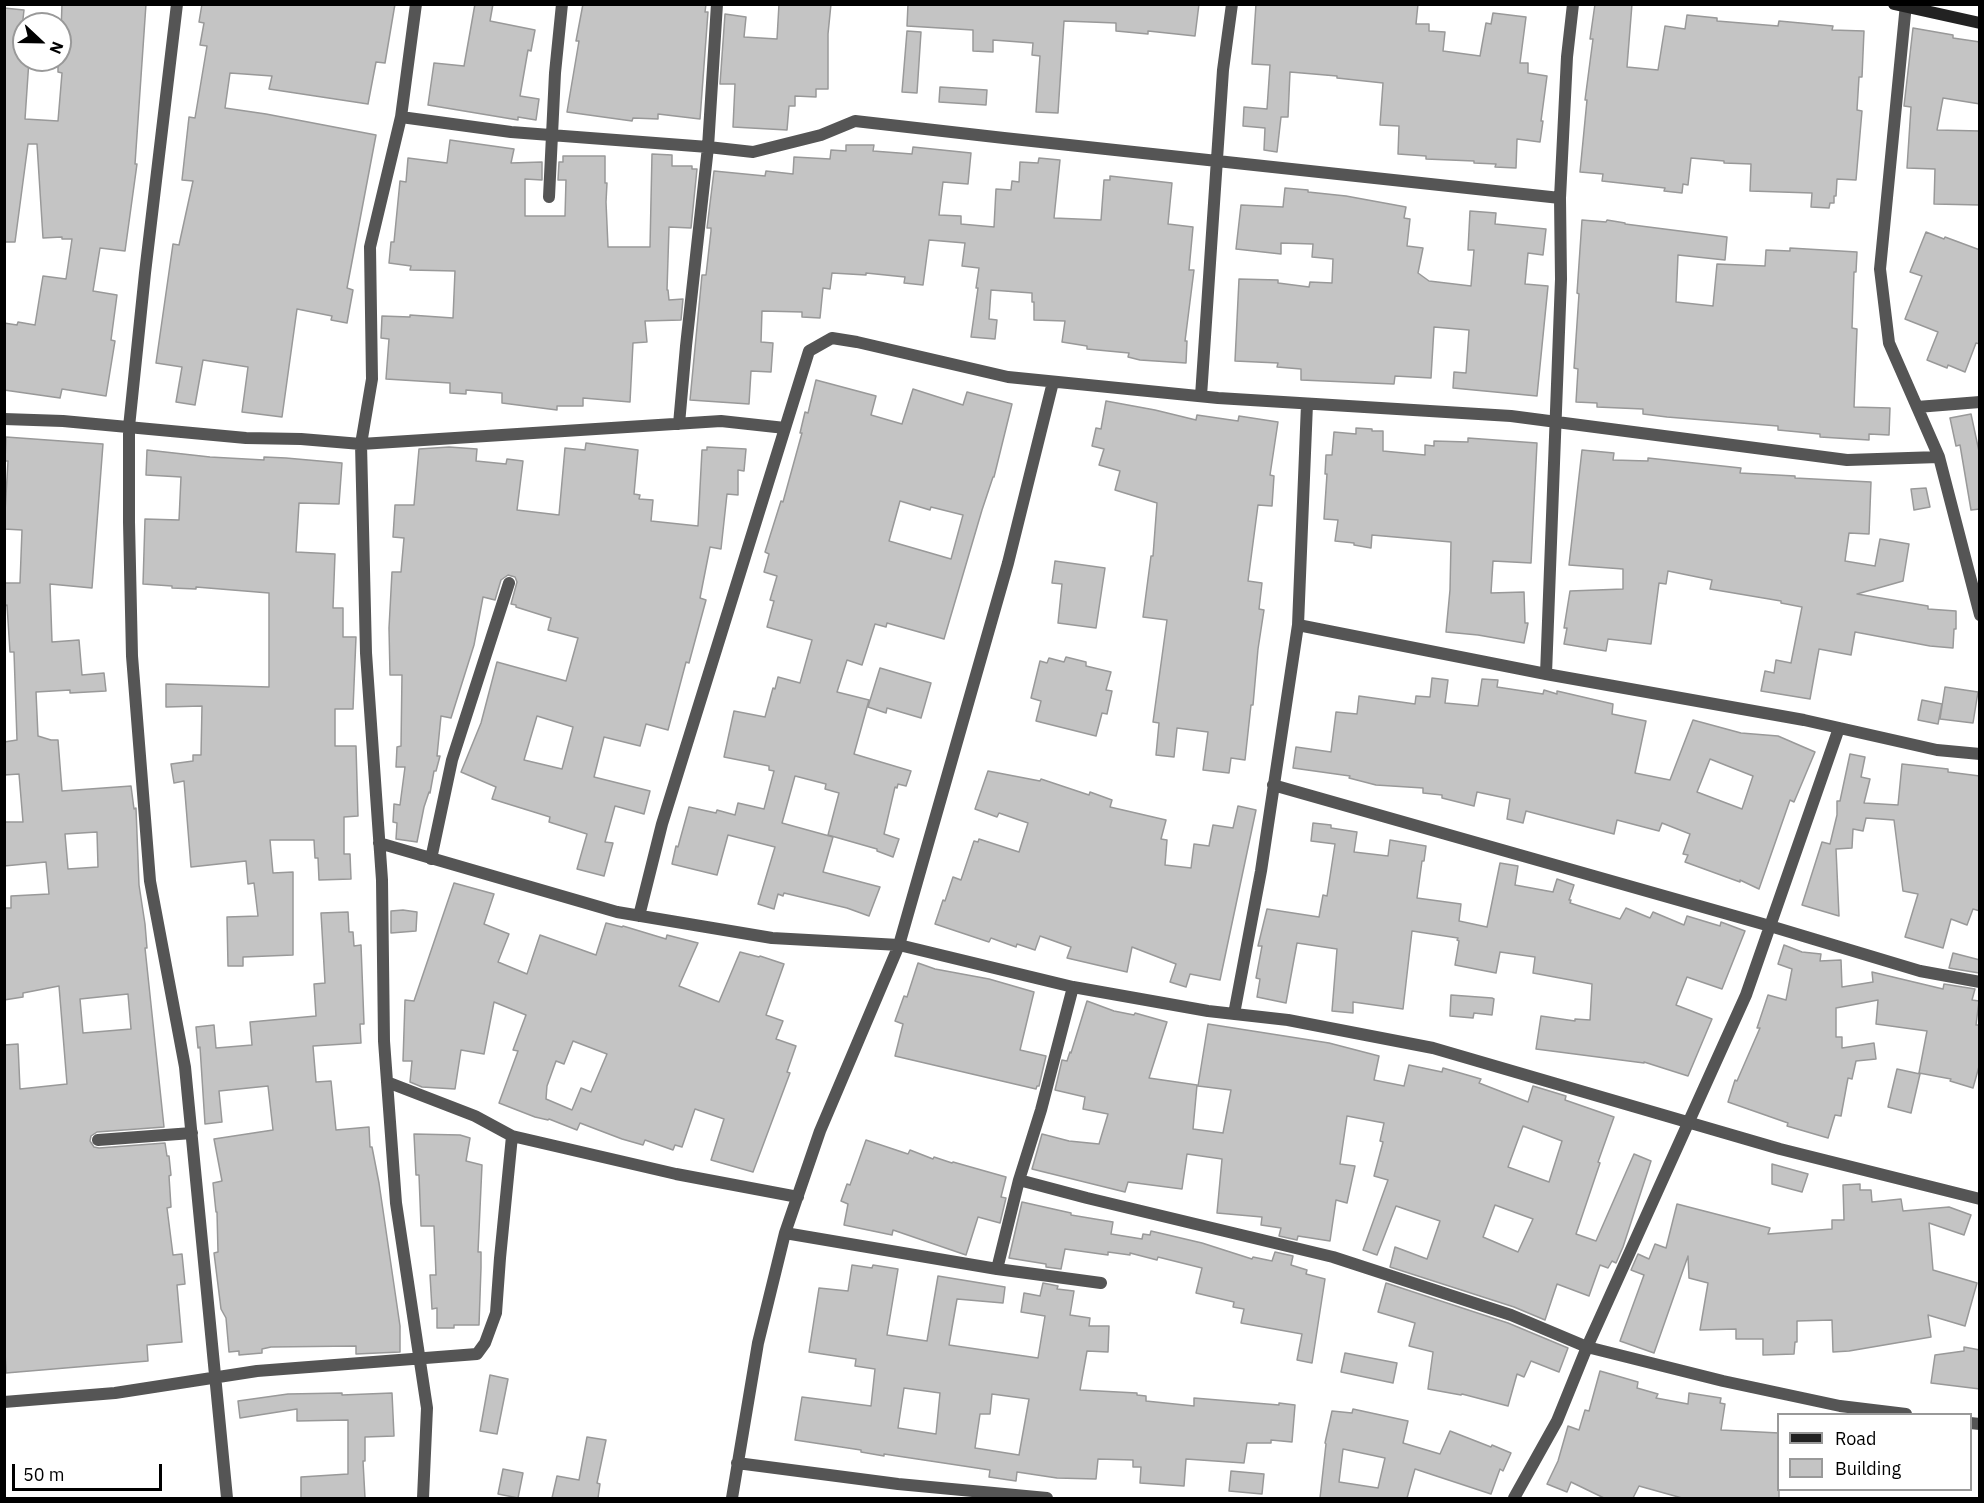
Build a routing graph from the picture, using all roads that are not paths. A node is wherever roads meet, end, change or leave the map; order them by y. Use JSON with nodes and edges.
{"nodes":[{"id":1,"x":177,"y":4,"type":"edge"},
{"id":2,"x":416,"y":4,"type":"edge"},
{"id":3,"x":562,"y":4,"type":"edge"},
{"id":4,"x":717,"y":4,"type":"edge"},
{"id":5,"x":1232,"y":4,"type":"edge"},
{"id":6,"x":1574,"y":4,"type":"edge"},
{"id":7,"x":1902,"y":5,"type":"edge"},
{"id":8,"x":1980,"y":23,"type":"edge"},
{"id":9,"x":401,"y":117,"type":"junction"},
{"id":10,"x":552,"y":136,"type":"junction"},
{"id":11,"x":708,"y":147,"type":"junction"},
{"id":12,"x":1217,"y":161,"type":"junction"},
{"id":13,"x":549,"y":197,"type":"dead end"},
{"id":14,"x":1560,"y":198,"type":"junction"},
{"id":15,"x":1053,"y":382,"type":"junction"},
{"id":16,"x":1201,"y":396,"type":"junction"},
{"id":17,"x":1980,"y":402,"type":"edge"},
{"id":18,"x":1307,"y":404,"type":"junction"},
{"id":19,"x":1917,"y":407,"type":"junction"},
{"id":20,"x":4,"y":419,"type":"edge"},
{"id":21,"x":1557,"y":421,"type":"junction"},
{"id":22,"x":679,"y":424,"type":"junction"},
{"id":23,"x":129,"y":427,"type":"junction"},
{"id":24,"x":784,"y":428,"type":"junction"},
{"id":25,"x":361,"y":444,"type":"junction"},
{"id":26,"x":1939,"y":458,"type":"junction"},
{"id":27,"x":509,"y":583,"type":"dead end"},
{"id":28,"x":1980,"y":615,"type":"edge"},
{"id":29,"x":1298,"y":625,"type":"junction"},
{"id":30,"x":1546,"y":674,"type":"junction"},
{"id":31,"x":1839,"y":728,"type":"junction"},
{"id":32,"x":1980,"y":754,"type":"edge"},
{"id":33,"x":1273,"y":785,"type":"junction"},
{"id":34,"x":379,"y":843,"type":"junction"},
{"id":35,"x":431,"y":859,"type":"junction"},
{"id":36,"x":639,"y":916,"type":"junction"},
{"id":37,"x":1770,"y":926,"type":"junction"},
{"id":38,"x":899,"y":945,"type":"junction"},
{"id":39,"x":1980,"y":982,"type":"edge"},
{"id":40,"x":1073,"y":987,"type":"junction"},
{"id":41,"x":1234,"y":1014,"type":"junction"},
{"id":42,"x":387,"y":1082,"type":"junction"},
{"id":43,"x":1687,"y":1123,"type":"junction"},
{"id":44,"x":192,"y":1133,"type":"junction"},
{"id":45,"x":512,"y":1136,"type":"junction"},
{"id":46,"x":98,"y":1140,"type":"dead end"},
{"id":47,"x":1018,"y":1180,"type":"junction"},
{"id":48,"x":798,"y":1197,"type":"junction"},
{"id":49,"x":1980,"y":1199,"type":"edge"},
{"id":50,"x":785,"y":1233,"type":"junction"},
{"id":51,"x":997,"y":1269,"type":"junction"},
{"id":52,"x":1101,"y":1283,"type":"dead end"},
{"id":53,"x":1587,"y":1347,"type":"junction"},
{"id":54,"x":420,"y":1359,"type":"junction"},
{"id":55,"x":214,"y":1378,"type":"junction"},
{"id":56,"x":4,"y":1402,"type":"edge"},
{"id":57,"x":1898,"y":1413,"type":"edge"},
{"id":58,"x":737,"y":1462,"type":"junction"},
{"id":59,"x":1019,"y":1497,"type":"edge"},
{"id":60,"x":227,"y":1498,"type":"edge"},
{"id":61,"x":423,"y":1498,"type":"edge"},
{"id":62,"x":732,"y":1498,"type":"edge"},
{"id":63,"x":1047,"y":1498,"type":"edge"},
{"id":64,"x":1514,"y":1498,"type":"edge"}],
"edges":[{"from":1,"to":23,"type":"street"},
{"from":2,"to":9,"type":"street"},
{"from":3,"to":10,"type":"street"},
{"from":4,"to":11,"type":"street"},
{"from":5,"to":12,"type":"street"},
{"from":6,"to":14,"type":"street"},
{"from":7,"to":8,"type":"main road"},
{"from":7,"to":19,"type":"street"},
{"from":9,"to":10,"type":"street"},
{"from":9,"to":25,"type":"street"},
{"from":10,"to":11,"type":"street"},
{"from":10,"to":13,"type":"street"},
{"from":11,"to":12,"type":"street"},
{"from":11,"to":22,"type":"street"},
{"from":12,"to":14,"type":"street"},
{"from":12,"to":16,"type":"street"},
{"from":14,"to":21,"type":"street"},
{"from":15,"to":16,"type":"street"},
{"from":15,"to":24,"type":"street"},
{"from":15,"to":38,"type":"street"},
{"from":16,"to":18,"type":"street"},
{"from":17,"to":19,"type":"street"},
{"from":18,"to":21,"type":"street"},
{"from":18,"to":29,"type":"street"},
{"from":19,"to":26,"type":"street"},
{"from":20,"to":23,"type":"street"},
{"from":21,"to":26,"type":"street"},
{"from":21,"to":30,"type":"street"},
{"from":22,"to":24,"type":"street"},
{"from":22,"to":25,"type":"street"},
{"from":23,"to":25,"type":"street"},
{"from":23,"to":44,"type":"street"},
{"from":24,"to":36,"type":"street"},
{"from":25,"to":34,"type":"street"},
{"from":26,"to":28,"type":"street"},
{"from":27,"to":35,"type":"street"},
{"from":29,"to":30,"type":"street"},
{"from":29,"to":33,"type":"street"},
{"from":30,"to":31,"type":"street"},
{"from":31,"to":32,"type":"street"},
{"from":31,"to":37,"type":"street"},
{"from":33,"to":37,"type":"street"},
{"from":33,"to":41,"type":"street"},
{"from":34,"to":35,"type":"street"},
{"from":34,"to":42,"type":"street"},
{"from":35,"to":36,"type":"street"},
{"from":36,"to":38,"type":"street"},
{"from":37,"to":39,"type":"street"},
{"from":37,"to":43,"type":"street"},
{"from":38,"to":40,"type":"street"},
{"from":38,"to":48,"type":"street"},
{"from":40,"to":41,"type":"street"},
{"from":40,"to":47,"type":"street"},
{"from":41,"to":43,"type":"street"},
{"from":42,"to":45,"type":"street"},
{"from":42,"to":54,"type":"street"},
{"from":43,"to":49,"type":"street"},
{"from":43,"to":53,"type":"street"},
{"from":44,"to":46,"type":"street"},
{"from":44,"to":55,"type":"street"},
{"from":45,"to":48,"type":"street"},
{"from":45,"to":54,"type":"street"},
{"from":47,"to":51,"type":"street"},
{"from":47,"to":53,"type":"street"},
{"from":48,"to":50,"type":"street"},
{"from":50,"to":51,"type":"street"},
{"from":50,"to":58,"type":"street"},
{"from":51,"to":52,"type":"street"},
{"from":53,"to":57,"type":"street"},
{"from":53,"to":64,"type":"street"},
{"from":54,"to":55,"type":"street"},
{"from":54,"to":61,"type":"street"},
{"from":55,"to":56,"type":"street"},
{"from":55,"to":60,"type":"street"},
{"from":58,"to":59,"type":"street"},
{"from":58,"to":62,"type":"street"},
{"from":59,"to":63,"type":"street"}]}
